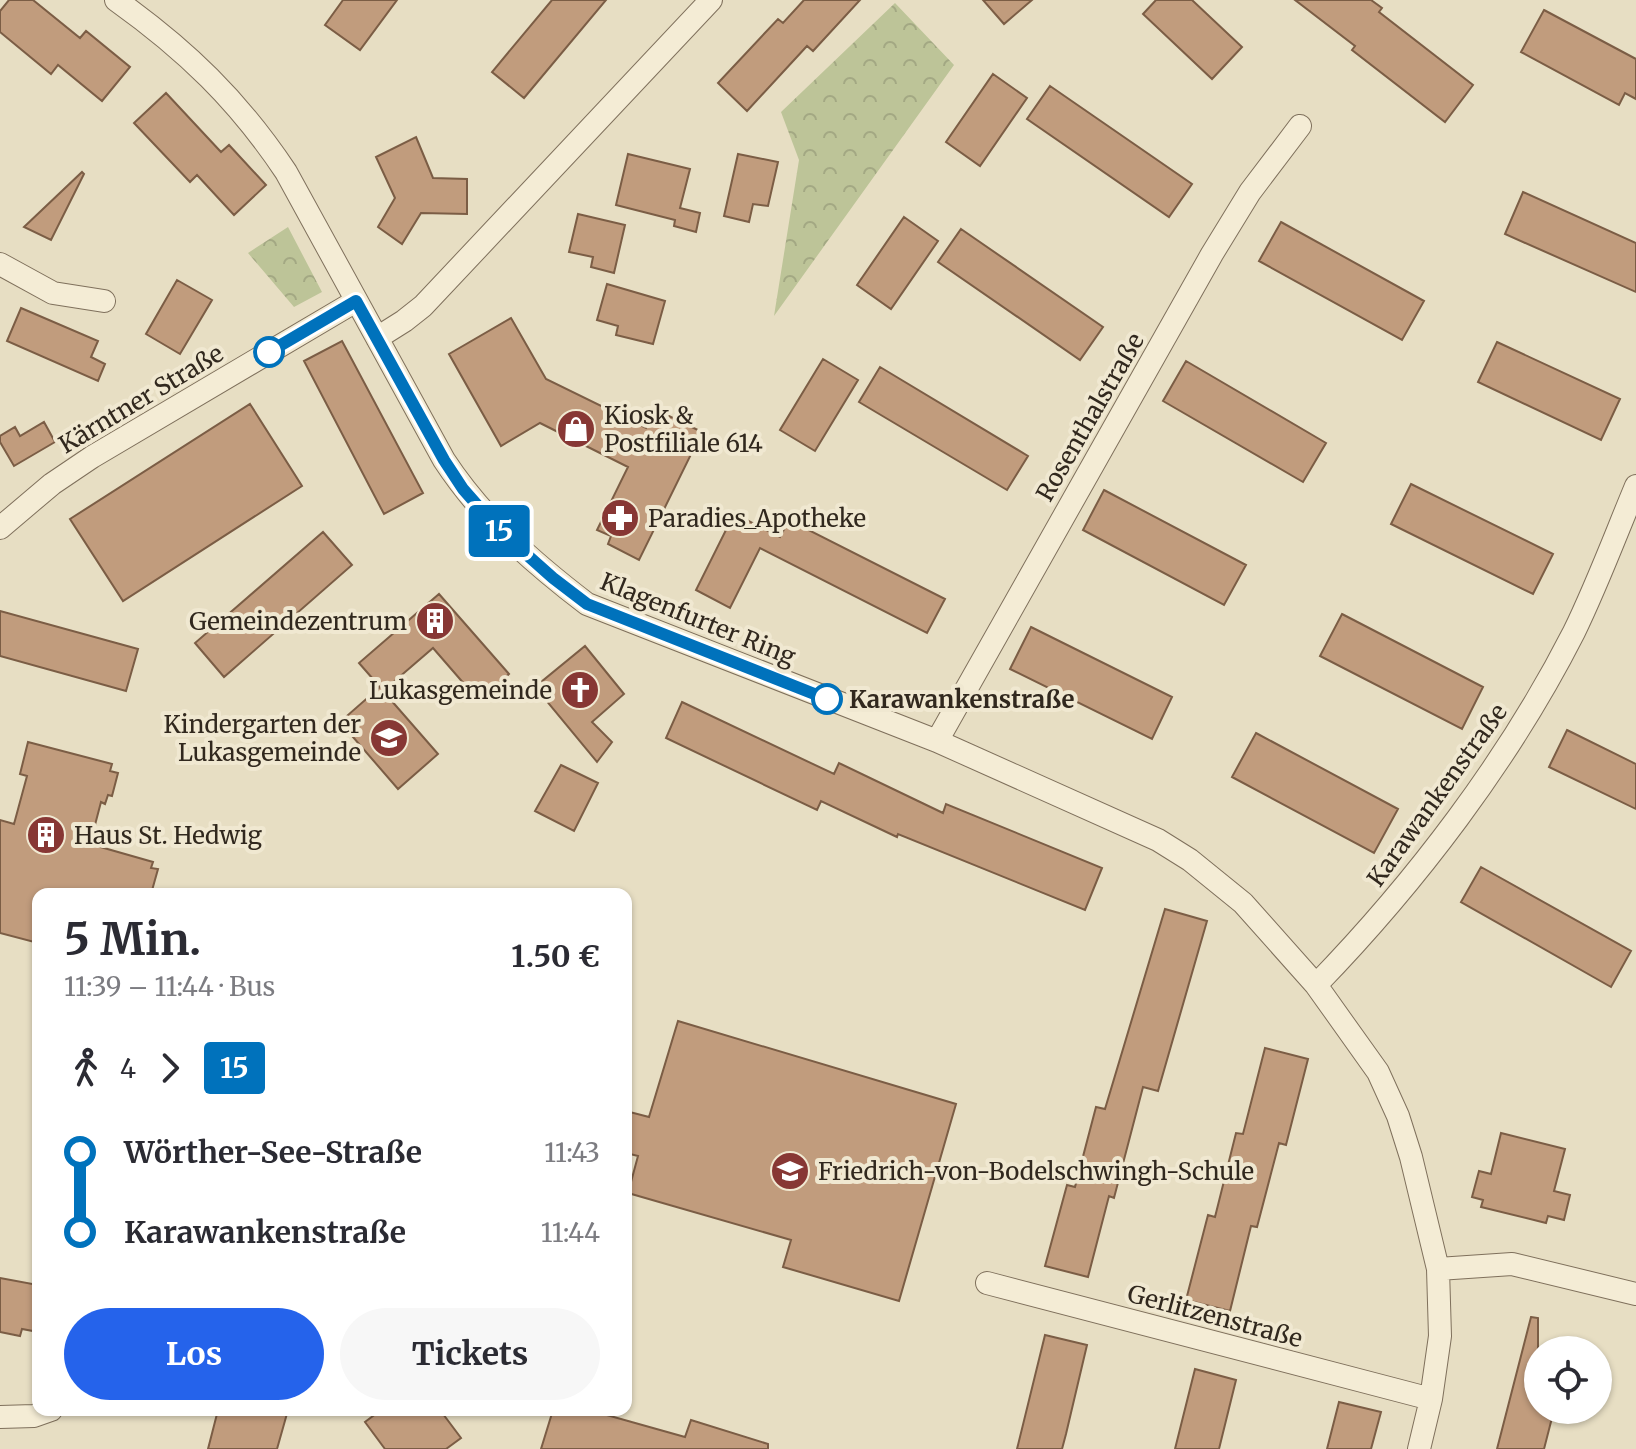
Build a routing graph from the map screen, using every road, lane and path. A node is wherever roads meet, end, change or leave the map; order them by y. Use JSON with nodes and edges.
{"nodes":[{"id":1,"x":116,"y":0,"type":"edge"},
{"id":2,"x":703,"y":3,"type":"edge"},
{"id":3,"x":1300,"y":126,"type":"dead end"},
{"id":4,"x":0,"y":264,"type":"edge"},
{"id":5,"x":104,"y":301,"type":"dead end"},
{"id":6,"x":356,"y":301,"type":"junction"},
{"id":7,"x":377,"y":338,"type":"junction"},
{"id":8,"x":1636,"y":486,"type":"edge"},
{"id":9,"x":0,"y":528,"type":"edge"},
{"id":10,"x":1627,"y":530,"type":"edge"},
{"id":11,"x":937,"y":741,"type":"junction"},
{"id":12,"x":1316,"y":985,"type":"junction"},
{"id":13,"x":1438,"y":1269,"type":"junction"},
{"id":14,"x":987,"y":1283,"type":"dead end"},
{"id":15,"x":1636,"y":1294,"type":"edge"},
{"id":16,"x":1431,"y":1399,"type":"junction"},
{"id":17,"x":34,"y":1416,"type":"edge"},
{"id":18,"x":0,"y":1417,"type":"edge"},
{"id":19,"x":1419,"y":1449,"type":"edge"}],
"edges":[{"from":1,"to":6,"type":"street","name":"Klagenfurter Ring"},
{"from":2,"to":7,"type":"street"},
{"from":3,"to":11,"type":"street","name":"Rosenthalstraße"},
{"from":4,"to":5,"type":"street"},
{"from":6,"to":7,"type":"street","name":"Klagenfurter Ring"},
{"from":6,"to":9,"type":"street","name":"Kärntner Straße"},
{"from":7,"to":11,"type":"street","name":"Klagenfurter Ring"},
{"from":8,"to":10,"type":"street","name":"Karawankenstraße"},
{"from":10,"to":12,"type":"street","name":"Karawankenstraße"},
{"from":11,"to":12,"type":"street","name":"Klagenfurter Ring"},
{"from":12,"to":13,"type":"street","name":"Klagenfurter Ring"},
{"from":13,"to":15,"type":"street"},
{"from":13,"to":16,"type":"street","name":"Klagenfurter Ring"},
{"from":14,"to":16,"type":"street","name":"Gerlitzenstraße"},
{"from":16,"to":19,"type":"street","name":"Klagenfurter Ring"},
{"from":17,"to":18,"type":"street"}]}
